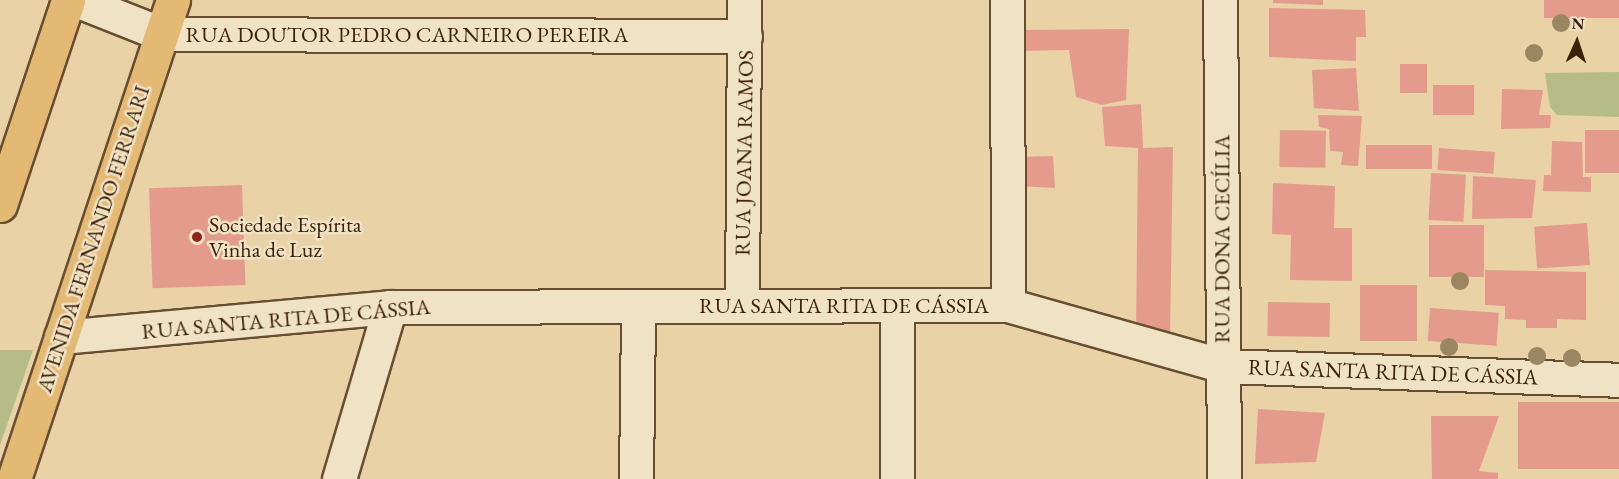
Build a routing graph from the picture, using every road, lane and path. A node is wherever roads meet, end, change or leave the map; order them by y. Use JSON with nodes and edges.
{"nodes":[{"id":1,"x":68,"y":0,"type":"edge"},
{"id":2,"x":76,"y":0,"type":"edge"},
{"id":3,"x":173,"y":0,"type":"edge"},
{"id":4,"x":744,"y":0,"type":"edge"},
{"id":5,"x":1007,"y":0,"type":"edge"},
{"id":6,"x":1220,"y":0,"type":"edge"},
{"id":7,"x":162,"y":34,"type":"junction"},
{"id":8,"x":745,"y":36,"type":"junction"},
{"id":9,"x":0,"y":205,"type":"edge"},
{"id":10,"x":1008,"y":305,"type":"junction"},
{"id":11,"x":742,"y":306,"type":"junction"},
{"id":12,"x":897,"y":306,"type":"junction"},
{"id":13,"x":390,"y":307,"type":"junction"},
{"id":14,"x":638,"y":307,"type":"junction"},
{"id":15,"x":61,"y":337,"type":"junction"},
{"id":16,"x":1223,"y":366,"type":"junction"},
{"id":17,"x":1619,"y":380,"type":"edge"},
{"id":18,"x":361,"y":415,"type":"junction"},
{"id":19,"x":14,"y":479,"type":"edge"},
{"id":20,"x":339,"y":479,"type":"edge"},
{"id":21,"x":362,"y":479,"type":"edge"},
{"id":22,"x":636,"y":479,"type":"edge"},
{"id":23,"x":897,"y":479,"type":"edge"},
{"id":24,"x":1224,"y":479,"type":"edge"}],
"edges":[{"from":1,"to":9,"type":"main road"},
{"from":2,"to":7,"type":"street","name":"RUA DOUTOR PEDRO CARNEIRO PEREIRA"},
{"from":3,"to":7,"type":"main road","name":"AVENIDA FERNANDO FERRARI"},
{"from":4,"to":8,"type":"street","name":"RUA JOANA RAMOS"},
{"from":5,"to":10,"type":"street"},
{"from":6,"to":16,"type":"street","name":"RUA DONA CECÍLIA"},
{"from":7,"to":8,"type":"street","name":"RUA DOUTOR PEDRO CARNEIRO PEREIRA"},
{"from":7,"to":15,"type":"main road","name":"AVENIDA FERNANDO FERRARI"},
{"from":8,"to":11,"type":"street","name":"RUA JOANA RAMOS"},
{"from":10,"to":12,"type":"street","name":"RUA SANTA RITA DE CÁSSIA"},
{"from":10,"to":16,"type":"street","name":"RUA SANTA RITA DE CÁSSIA"},
{"from":11,"to":12,"type":"street","name":"RUA SANTA RITA DE CÁSSIA"},
{"from":11,"to":14,"type":"street","name":"RUA SANTA RITA DE CÁSSIA"},
{"from":12,"to":23,"type":"street"},
{"from":13,"to":14,"type":"street","name":"RUA SANTA RITA DE CÁSSIA"},
{"from":13,"to":15,"type":"street","name":"RUA SANTA RITA DE CÁSSIA"},
{"from":13,"to":18,"type":"street"},
{"from":14,"to":22,"type":"street"},
{"from":15,"to":19,"type":"main road","name":"AVENIDA FERNANDO FERRARI"},
{"from":16,"to":17,"type":"street","name":"RUA SANTA RITA DE CÁSSIA"},
{"from":16,"to":24,"type":"street","name":"RUA DONA CECÍLIA"},
{"from":18,"to":20,"type":"street"},
{"from":18,"to":21,"type":"street"}]}
